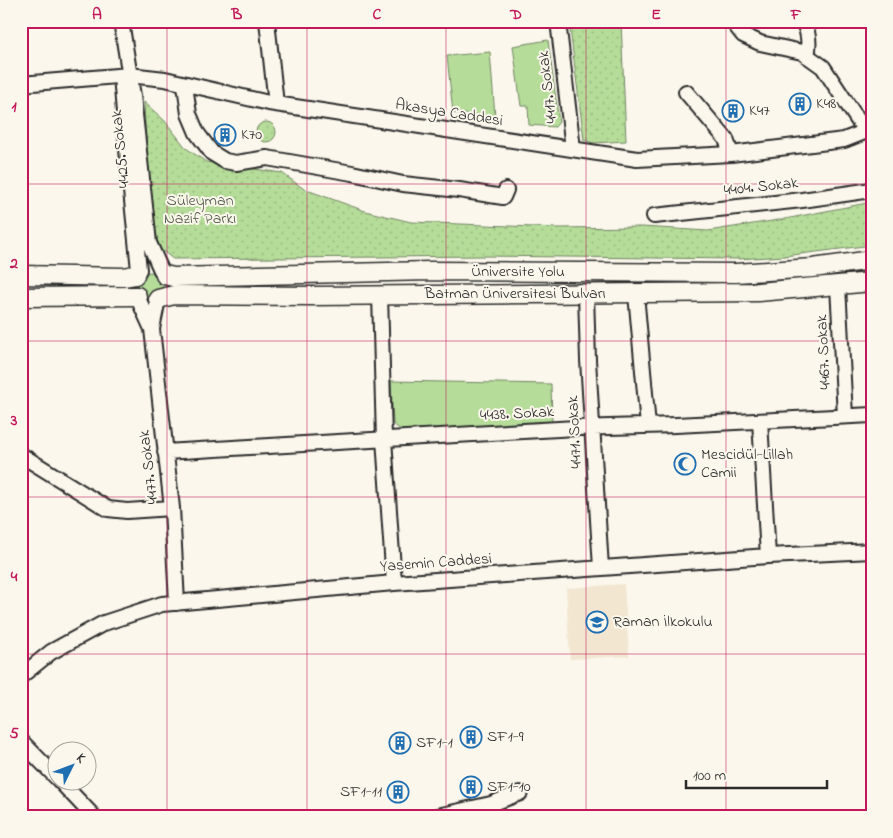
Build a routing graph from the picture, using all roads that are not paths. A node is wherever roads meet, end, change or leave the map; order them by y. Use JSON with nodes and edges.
{"nodes":[{"id":1,"x":121,"y":21,"type":"edge"},
{"id":2,"x":267,"y":21,"type":"edge"},
{"id":3,"x":558,"y":21,"type":"edge"},
{"id":4,"x":732,"y":21,"type":"edge"},
{"id":5,"x":803,"y":21,"type":"edge"},
{"id":6,"x":807,"y":56,"type":"junction"},
{"id":7,"x":125,"y":75,"type":"junction"},
{"id":8,"x":21,"y":84,"type":"edge"},
{"id":9,"x":185,"y":85,"type":"junction"},
{"id":10,"x":686,"y":92,"type":"dead end"},
{"id":11,"x":276,"y":104,"type":"junction"},
{"id":12,"x":868,"y":130,"type":"edge"},
{"id":13,"x":574,"y":149,"type":"junction"},
{"id":14,"x":731,"y":154,"type":"junction"},
{"id":15,"x":506,"y":190,"type":"dead end"},
{"id":16,"x":872,"y":190,"type":"edge"},
{"id":17,"x":654,"y":216,"type":"dead end"},
{"id":18,"x":872,"y":260,"type":"edge"},
{"id":19,"x":163,"y":272,"type":"junction"},
{"id":20,"x":137,"y":273,"type":"junction"},
{"id":21,"x":21,"y":275,"type":"edge"},
{"id":22,"x":872,"y":282,"type":"edge"},
{"id":23,"x":838,"y":286,"type":"junction"},
{"id":24,"x":586,"y":294,"type":"junction"},
{"id":25,"x":636,"y":294,"type":"junction"},
{"id":26,"x":380,"y":295,"type":"junction"},
{"id":27,"x":21,"y":296,"type":"edge"},
{"id":28,"x":138,"y":296,"type":"junction"},
{"id":29,"x":158,"y":299,"type":"junction"},
{"id":30,"x":152,"y":329,"type":"junction"},
{"id":31,"x":872,"y":415,"type":"edge"},
{"id":32,"x":845,"y":416,"type":"junction"},
{"id":33,"x":760,"y":421,"type":"junction"},
{"id":34,"x":648,"y":426,"type":"junction"},
{"id":35,"x":592,"y":428,"type":"junction"},
{"id":36,"x":384,"y":438,"type":"junction"},
{"id":37,"x":165,"y":452,"type":"junction"},
{"id":38,"x":21,"y":455,"type":"edge"},
{"id":39,"x":172,"y":508,"type":"junction"},
{"id":40,"x":872,"y":551,"type":"edge"},
{"id":41,"x":768,"y":556,"type":"junction"},
{"id":42,"x":600,"y":568,"type":"junction"},
{"id":43,"x":394,"y":583,"type":"junction"},
{"id":44,"x":177,"y":603,"type":"junction"},
{"id":45,"x":21,"y":676,"type":"edge"},
{"id":46,"x":21,"y":741,"type":"edge"},
{"id":47,"x":48,"y":769,"type":"edge"},
{"id":48,"x":68,"y":790,"type":"edge"},
{"id":49,"x":520,"y":793,"type":"dead end"},
{"id":50,"x":94,"y":817,"type":"edge"},
{"id":51,"x":433,"y":817,"type":"edge"}],
"edges":[{"from":1,"to":7,"type":"street","name":"4425. Sokak"},
{"from":2,"to":11,"type":"street"},
{"from":3,"to":13,"type":"street","name":"4417. Sokak"},
{"from":4,"to":6,"type":"street"},
{"from":5,"to":6,"type":"street"},
{"from":6,"to":12,"type":"street"},
{"from":7,"to":8,"type":"street","name":"Akasya Caddesi"},
{"from":7,"to":9,"type":"street","name":"Akasya Caddesi"},
{"from":7,"to":19,"type":"street","name":"4425. Sokak"},
{"from":7,"to":20,"type":"street"},
{"from":9,"to":11,"type":"street","name":"Akasya Caddesi"},
{"from":9,"to":15,"type":"street"},
{"from":10,"to":14,"type":"street"},
{"from":11,"to":13,"type":"street","name":"Akasya Caddesi"},
{"from":12,"to":14,"type":"street","name":"Akasya Caddesi"},
{"from":13,"to":14,"type":"street","name":"Akasya Caddesi"},
{"from":16,"to":17,"type":"street","name":"4404. Sokak"},
{"from":18,"to":19,"type":"main road","name":"Üniversite Yolu"},
{"from":19,"to":20,"type":"main road"},
{"from":19,"to":29,"type":"main road"},
{"from":20,"to":21,"type":"main road"},
{"from":20,"to":28,"type":"main road"},
{"from":22,"to":23,"type":"main road","name":"Batman Üniversitesi Bulvarı"},
{"from":23,"to":25,"type":"main road","name":"Batman Üniversitesi Bulvarı"},
{"from":23,"to":32,"type":"street","name":"4467. Sokak"},
{"from":24,"to":25,"type":"main road","name":"Batman Üniversitesi Bulvarı"},
{"from":24,"to":26,"type":"main road","name":"Batman Üniversitesi Bulvarı"},
{"from":24,"to":35,"type":"street","name":"4471. Sokak"},
{"from":25,"to":34,"type":"street"},
{"from":26,"to":29,"type":"main road","name":"Batman Üniversitesi Bulvarı"},
{"from":26,"to":36,"type":"street"},
{"from":27,"to":28,"type":"main road"},
{"from":28,"to":29,"type":"main road"},
{"from":28,"to":30,"type":"street"},
{"from":29,"to":30,"type":"street"},
{"from":30,"to":37,"type":"street","name":"4477. Sokak"},
{"from":31,"to":32,"type":"street","name":"4438. Sokak"},
{"from":32,"to":33,"type":"street","name":"4438. Sokak"},
{"from":33,"to":34,"type":"street","name":"4438. Sokak"},
{"from":33,"to":41,"type":"street"},
{"from":34,"to":35,"type":"street","name":"4438. Sokak"},
{"from":35,"to":36,"type":"street","name":"4438. Sokak"},
{"from":35,"to":42,"type":"street","name":"4471. Sokak"},
{"from":36,"to":37,"type":"street","name":"4438. Sokak"},
{"from":36,"to":43,"type":"street"},
{"from":37,"to":39,"type":"street","name":"4477. Sokak"},
{"from":38,"to":39,"type":"street"},
{"from":39,"to":44,"type":"street","name":"4477. Sokak"},
{"from":40,"to":41,"type":"street","name":"Yasemin Caddesi"},
{"from":41,"to":42,"type":"street","name":"Yasemin Caddesi"},
{"from":42,"to":43,"type":"street","name":"Yasemin Caddesi"},
{"from":43,"to":44,"type":"street","name":"Yasemin Caddesi"},
{"from":44,"to":45,"type":"street","name":"Yasemin Caddesi"},
{"from":46,"to":47,"type":"street"},
{"from":48,"to":50,"type":"street"},
{"from":49,"to":51,"type":"street"}]}
